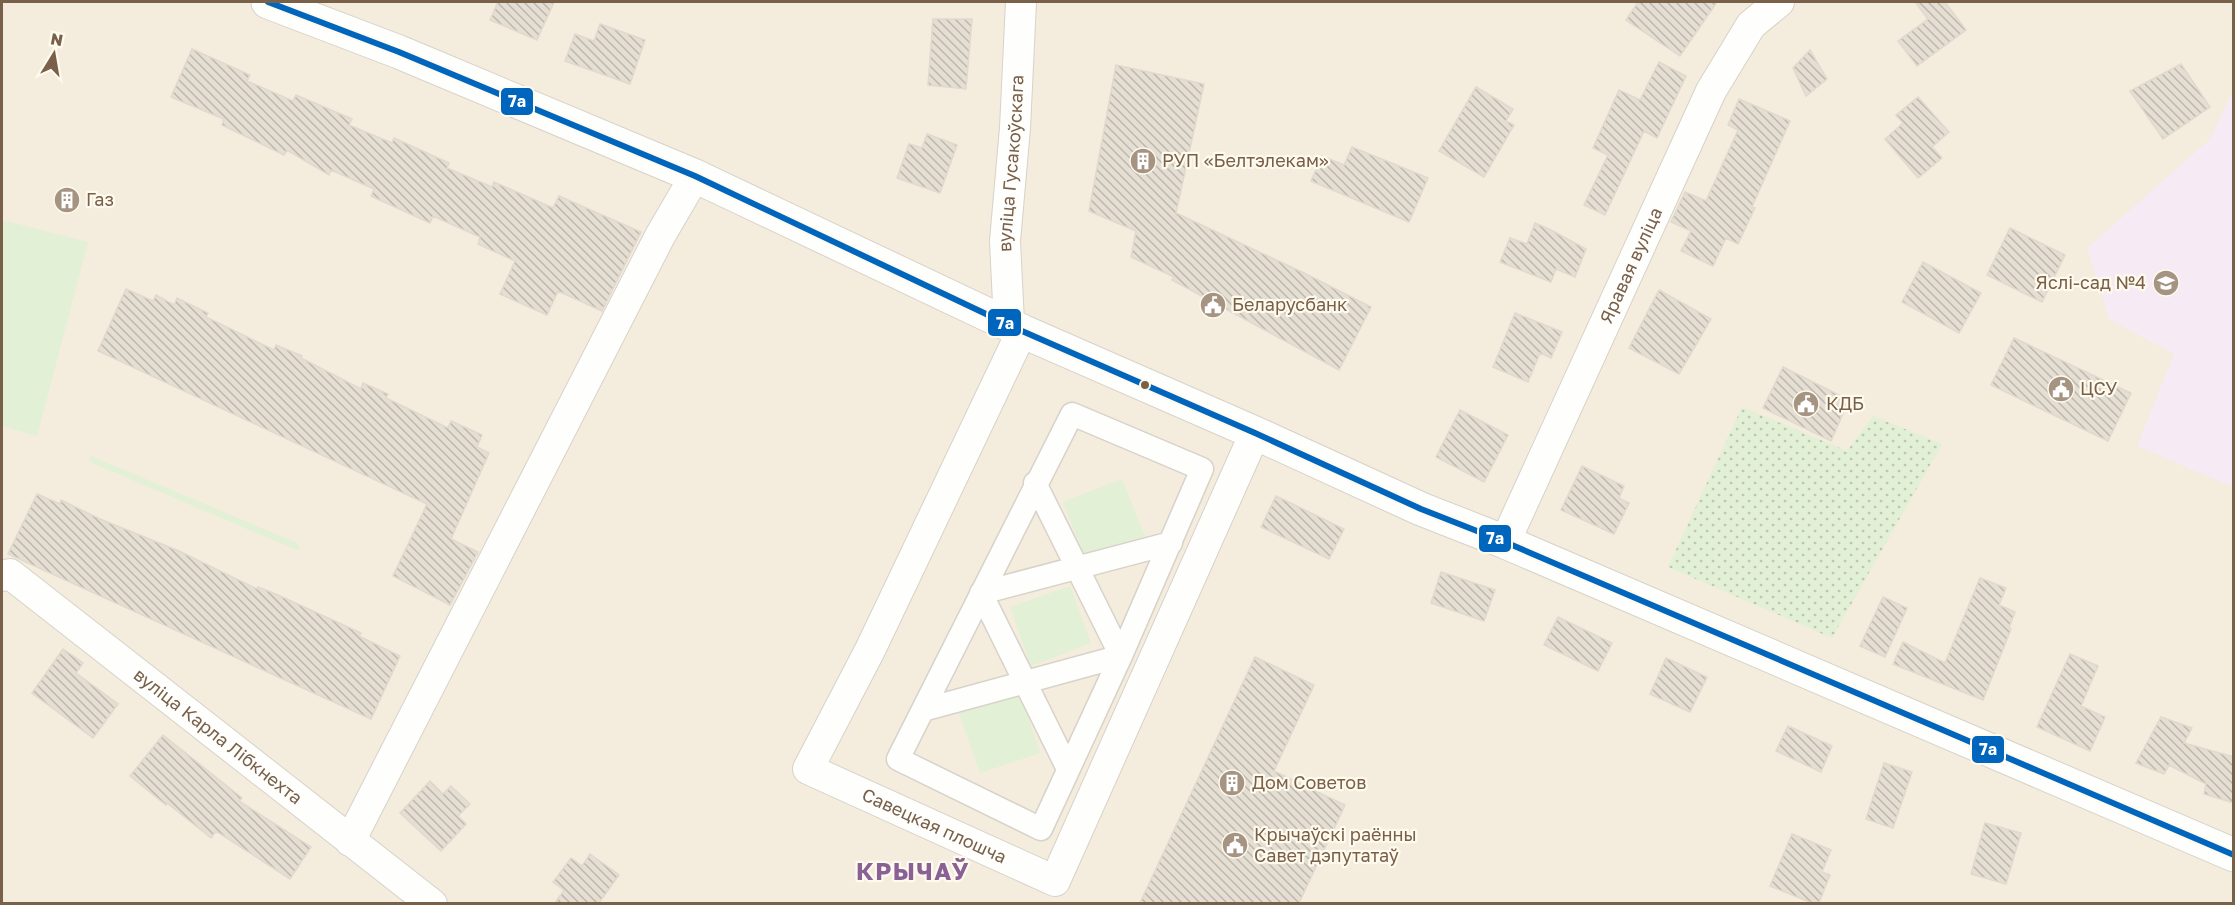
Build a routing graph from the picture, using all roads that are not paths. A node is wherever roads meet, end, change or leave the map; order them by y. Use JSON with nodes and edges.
{"nodes":[{"id":1,"x":267,"y":2,"type":"edge"},
{"id":2,"x":1021,"y":2,"type":"edge"},
{"id":3,"x":1779,"y":2,"type":"edge"},
{"id":4,"x":695,"y":176,"type":"junction"},
{"id":5,"x":1015,"y":327,"type":"junction"},
{"id":6,"x":1255,"y":433,"type":"junction"},
{"id":7,"x":1035,"y":483,"type":"junction"},
{"id":8,"x":1505,"y":542,"type":"junction"},
{"id":9,"x":1171,"y":543,"type":"junction"},
{"id":10,"x":1077,"y":568,"type":"junction"},
{"id":11,"x":2,"y":576,"type":"edge"},
{"id":12,"x":981,"y":593,"type":"junction"},
{"id":13,"x":1121,"y":656,"type":"junction"},
{"id":14,"x":1025,"y":682,"type":"junction"},
{"id":15,"x":923,"y":710,"type":"junction"},
{"id":16,"x":1068,"y":769,"type":"junction"},
{"id":17,"x":351,"y":841,"type":"junction"},
{"id":18,"x":2234,"y":855,"type":"edge"},
{"id":19,"x":432,"y":903,"type":"edge"}],
"edges":[{"from":1,"to":4,"type":"street"},
{"from":2,"to":5,"type":"street","name":"вуліца Гусакоўскага"},
{"from":3,"to":8,"type":"street","name":"Яравая вуліца"},
{"from":4,"to":5,"type":"street"},
{"from":4,"to":17,"type":"street"},
{"from":5,"to":6,"type":"street"},
{"from":5,"to":6,"type":"street","name":"Савецкая плошча"},
{"from":6,"to":8,"type":"street"},
{"from":7,"to":9,"type":"street"},
{"from":7,"to":10,"type":"street"},
{"from":7,"to":12,"type":"street"},
{"from":8,"to":18,"type":"street"},
{"from":9,"to":10,"type":"street"},
{"from":9,"to":13,"type":"street"},
{"from":10,"to":12,"type":"street"},
{"from":10,"to":13,"type":"street"},
{"from":11,"to":17,"type":"street","name":"вуліца Карла Лібкнехта"},
{"from":12,"to":14,"type":"street"},
{"from":12,"to":15,"type":"street"},
{"from":13,"to":14,"type":"street"},
{"from":13,"to":16,"type":"street"},
{"from":14,"to":15,"type":"street"},
{"from":14,"to":16,"type":"street"},
{"from":15,"to":16,"type":"street"},
{"from":17,"to":19,"type":"street","name":"вуліца Карла Лібкнехта"}]}
